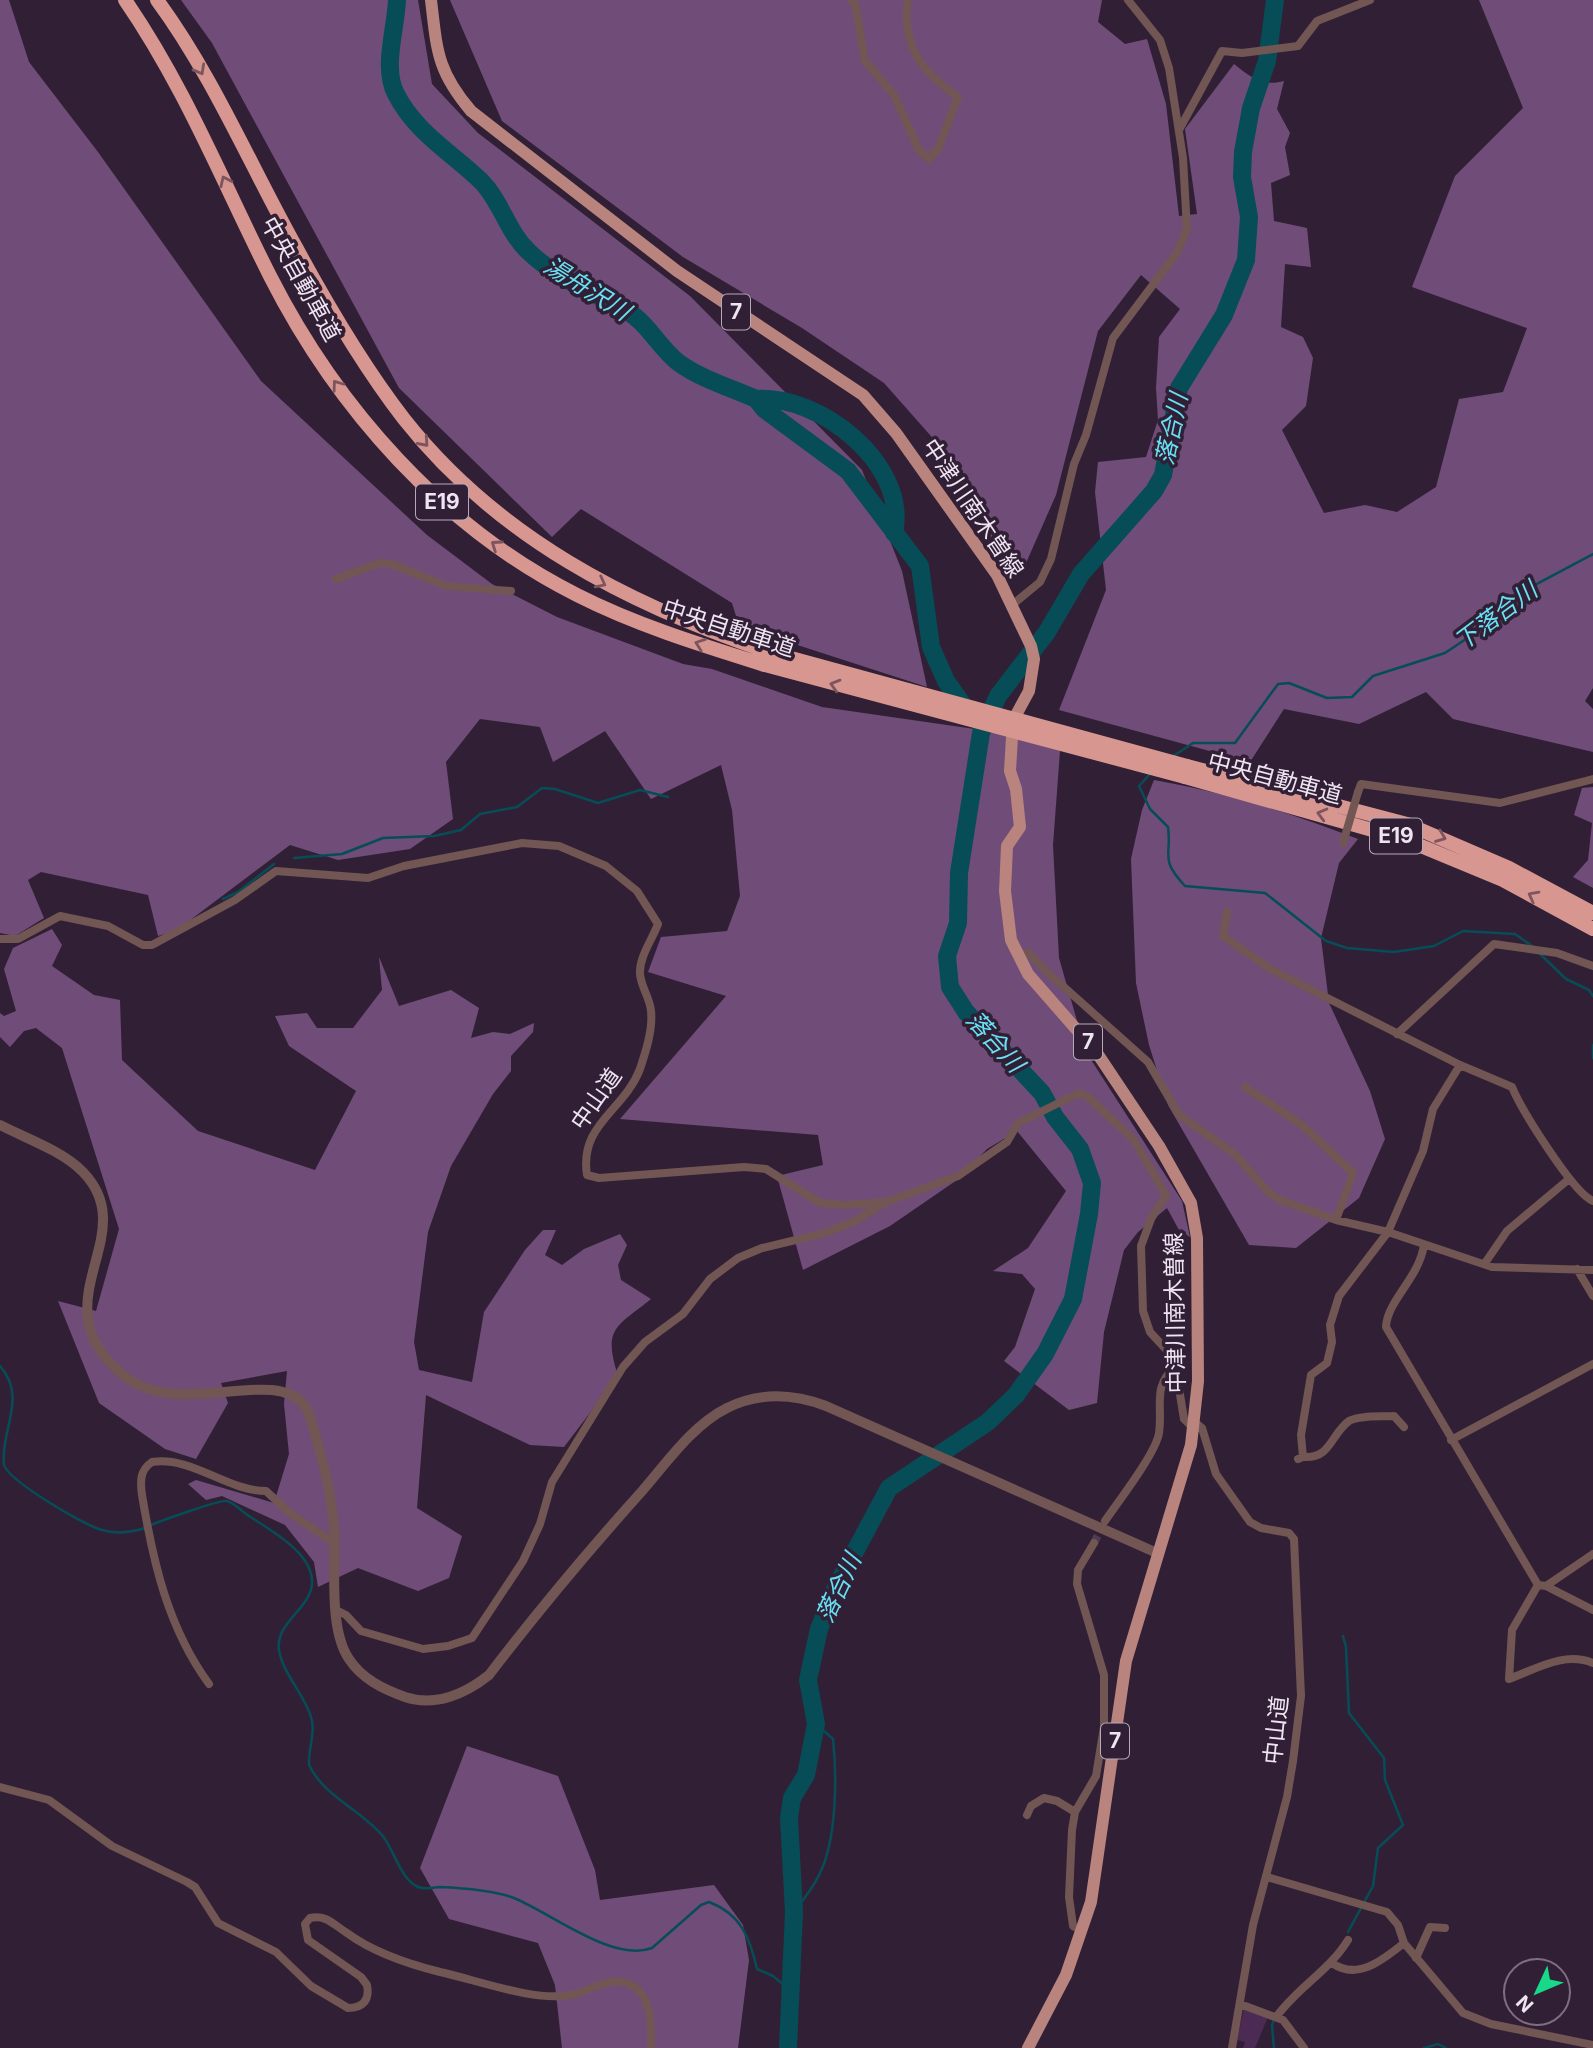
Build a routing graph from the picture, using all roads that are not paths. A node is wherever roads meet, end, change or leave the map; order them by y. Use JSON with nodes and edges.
{"nodes":[{"id":1,"x":125,"y":0,"type":"edge"},
{"id":2,"x":431,"y":0,"type":"edge"},
{"id":3,"x":851,"y":0,"type":"edge"},
{"id":4,"x":908,"y":0,"type":"edge"},
{"id":5,"x":1128,"y":0,"type":"edge"},
{"id":6,"x":1135,"y":0,"type":"edge"},
{"id":7,"x":1370,"y":0,"type":"edge"},
{"id":8,"x":161,"y":6,"type":"edge"},
{"id":9,"x":1137,"y":10,"type":"junction"},
{"id":10,"x":1179,"y":130,"type":"junction"},
{"id":11,"x":336,"y":579,"type":"dead end"},
{"id":12,"x":511,"y":591,"type":"dead end"},
{"id":13,"x":1012,"y":606,"type":"junction"},
{"id":14,"x":767,"y":658,"type":"junction"},
{"id":15,"x":1186,"y":772,"type":"junction"},
{"id":16,"x":1593,"y":779,"type":"edge"},
{"id":17,"x":1343,"y":843,"type":"dead end"},
{"id":18,"x":1227,"y":912,"type":"dead end"},
{"id":19,"x":1593,"y":913,"type":"edge"},
{"id":20,"x":1593,"y":929,"type":"edge"},
{"id":21,"x":0,"y":939,"type":"edge"},
{"id":22,"x":1017,"y":956,"type":"junction"},
{"id":23,"x":1593,"y":966,"type":"edge"},
{"id":24,"x":1397,"y":1034,"type":"junction"},
{"id":25,"x":1460,"y":1065,"type":"junction"},
{"id":26,"x":1245,"y":1087,"type":"dead end"},
{"id":27,"x":0,"y":1125,"type":"edge"},
{"id":28,"x":1569,"y":1179,"type":"junction"},
{"id":29,"x":1593,"y":1200,"type":"edge"},
{"id":30,"x":886,"y":1202,"type":"junction"},
{"id":31,"x":1336,"y":1220,"type":"junction"},
{"id":32,"x":1388,"y":1232,"type":"junction"},
{"id":33,"x":1424,"y":1245,"type":"junction"},
{"id":34,"x":1485,"y":1263,"type":"junction"},
{"id":35,"x":1577,"y":1269,"type":"junction"},
{"id":36,"x":1593,"y":1270,"type":"edge"},
{"id":37,"x":1593,"y":1296,"type":"edge"},
{"id":38,"x":1593,"y":1364,"type":"edge"},
{"id":39,"x":1175,"y":1367,"type":"junction"},
{"id":40,"x":1195,"y":1426,"type":"junction"},
{"id":41,"x":1404,"y":1427,"type":"dead end"},
{"id":42,"x":1451,"y":1440,"type":"junction"},
{"id":43,"x":1105,"y":1521,"type":"tunnel mouth"},
{"id":44,"x":334,"y":1543,"type":"junction"},
{"id":45,"x":1094,"y":1543,"type":"tunnel mouth"},
{"id":46,"x":1157,"y":1553,"type":"junction"},
{"id":47,"x":1593,"y":1554,"type":"edge"},
{"id":48,"x":1542,"y":1585,"type":"junction"},
{"id":49,"x":1593,"y":1610,"type":"edge"},
{"id":50,"x":338,"y":1611,"type":"junction"},
{"id":51,"x":1593,"y":1663,"type":"edge"},
{"id":52,"x":209,"y":1684,"type":"dead end"},
{"id":53,"x":0,"y":1787,"type":"edge"},
{"id":54,"x":1075,"y":1812,"type":"junction"},
{"id":55,"x":1027,"y":1815,"type":"dead end"},
{"id":56,"x":1267,"y":1877,"type":"junction"},
{"id":57,"x":1446,"y":1928,"type":"dead end"},
{"id":58,"x":1082,"y":1931,"type":"junction"},
{"id":59,"x":1348,"y":1940,"type":"dead end"},
{"id":60,"x":1404,"y":1943,"type":"junction"},
{"id":61,"x":1416,"y":1958,"type":"junction"},
{"id":62,"x":1332,"y":1963,"type":"junction"},
{"id":63,"x":1240,"y":2004,"type":"junction"},
{"id":64,"x":1277,"y":2016,"type":"junction"},
{"id":65,"x":1593,"y":2045,"type":"edge"},
{"id":66,"x":651,"y":2048,"type":"edge"},
{"id":67,"x":1028,"y":2048,"type":"edge"},
{"id":68,"x":1232,"y":2048,"type":"edge"},
{"id":69,"x":1304,"y":2048,"type":"edge"}],
"edges":[{"from":14,"to":1,"type":"highway","name":"中央自動車道","number":"E19","one_way":true},
{"from":2,"to":13,"type":"main road","name":"中津川南木曽線","number":"7"},
{"from":3,"to":4,"type":"street"},
{"from":5,"to":9,"type":"street"},
{"from":6,"to":9,"type":"street"},
{"from":7,"to":10,"type":"street"},
{"from":8,"to":14,"type":"highway","name":"中央自動車道","number":"E19","one_way":true},
{"from":9,"to":10,"type":"street"},
{"from":10,"to":13,"type":"street"},
{"from":11,"to":12,"type":"street"},
{"from":13,"to":22,"type":"main road","name":"中津川南木曽線","number":"7"},
{"from":14,"to":15,"type":"highway","name":"中央自動車道","number":"E19","bridge":true},
{"from":15,"to":19,"type":"highway","name":"中央自動車道","number":"E19","one_way":true},
{"from":20,"to":15,"type":"highway","name":"中央自動車道","number":"E19","one_way":true},
{"from":16,"to":17,"type":"street","bridge":true},
{"from":18,"to":24,"type":"street"},
{"from":21,"to":30,"type":"street","name":"中山道"},
{"from":22,"to":31,"type":"street"},
{"from":22,"to":40,"type":"main road","name":"中津川南木曽線","number":"7"},
{"from":23,"to":24,"type":"street"},
{"from":24,"to":25,"type":"street"},
{"from":25,"to":28,"type":"street"},
{"from":25,"to":32,"type":"street"},
{"from":26,"to":31,"type":"street"},
{"from":27,"to":44,"type":"street"},
{"from":28,"to":29,"type":"street"},
{"from":28,"to":34,"type":"street"},
{"from":30,"to":39,"type":"street","name":"中山道"},
{"from":30,"to":50,"type":"street"},
{"from":31,"to":32,"type":"street"},
{"from":32,"to":33,"type":"street"},
{"from":32,"to":41,"type":"street"},
{"from":33,"to":34,"type":"street"},
{"from":33,"to":42,"type":"street"},
{"from":34,"to":35,"type":"street"},
{"from":35,"to":36,"type":"street"},
{"from":35,"to":37,"type":"street"},
{"from":38,"to":42,"type":"street"},
{"from":39,"to":40,"type":"street","name":"中山道"},
{"from":39,"to":43,"type":"street"},
{"from":40,"to":46,"type":"main road","name":"中津川南木曽線","number":"7"},
{"from":40,"to":56,"type":"street","name":"中山道"},
{"from":42,"to":48,"type":"street"},
{"from":44,"to":50,"type":"street"},
{"from":44,"to":52,"type":"street"},
{"from":45,"to":54,"type":"street"},
{"from":46,"to":50,"type":"street"},
{"from":46,"to":58,"type":"main road","name":"中津川南木曽線","number":"7"},
{"from":47,"to":48,"type":"street"},
{"from":48,"to":49,"type":"street"},
{"from":48,"to":51,"type":"street"},
{"from":53,"to":66,"type":"street"},
{"from":54,"to":55,"type":"street"},
{"from":54,"to":58,"type":"street"},
{"from":56,"to":60,"type":"street"},
{"from":56,"to":63,"type":"street","name":"中山道"},
{"from":57,"to":61,"type":"street"},
{"from":58,"to":67,"type":"main road","name":"中津川南木曽線","number":"7"},
{"from":59,"to":62,"type":"street"},
{"from":60,"to":61,"type":"street"},
{"from":60,"to":62,"type":"street"},
{"from":61,"to":65,"type":"street"},
{"from":62,"to":64,"type":"street"},
{"from":63,"to":64,"type":"street"},
{"from":63,"to":68,"type":"street","name":"中山道"},
{"from":64,"to":69,"type":"street"}]}
